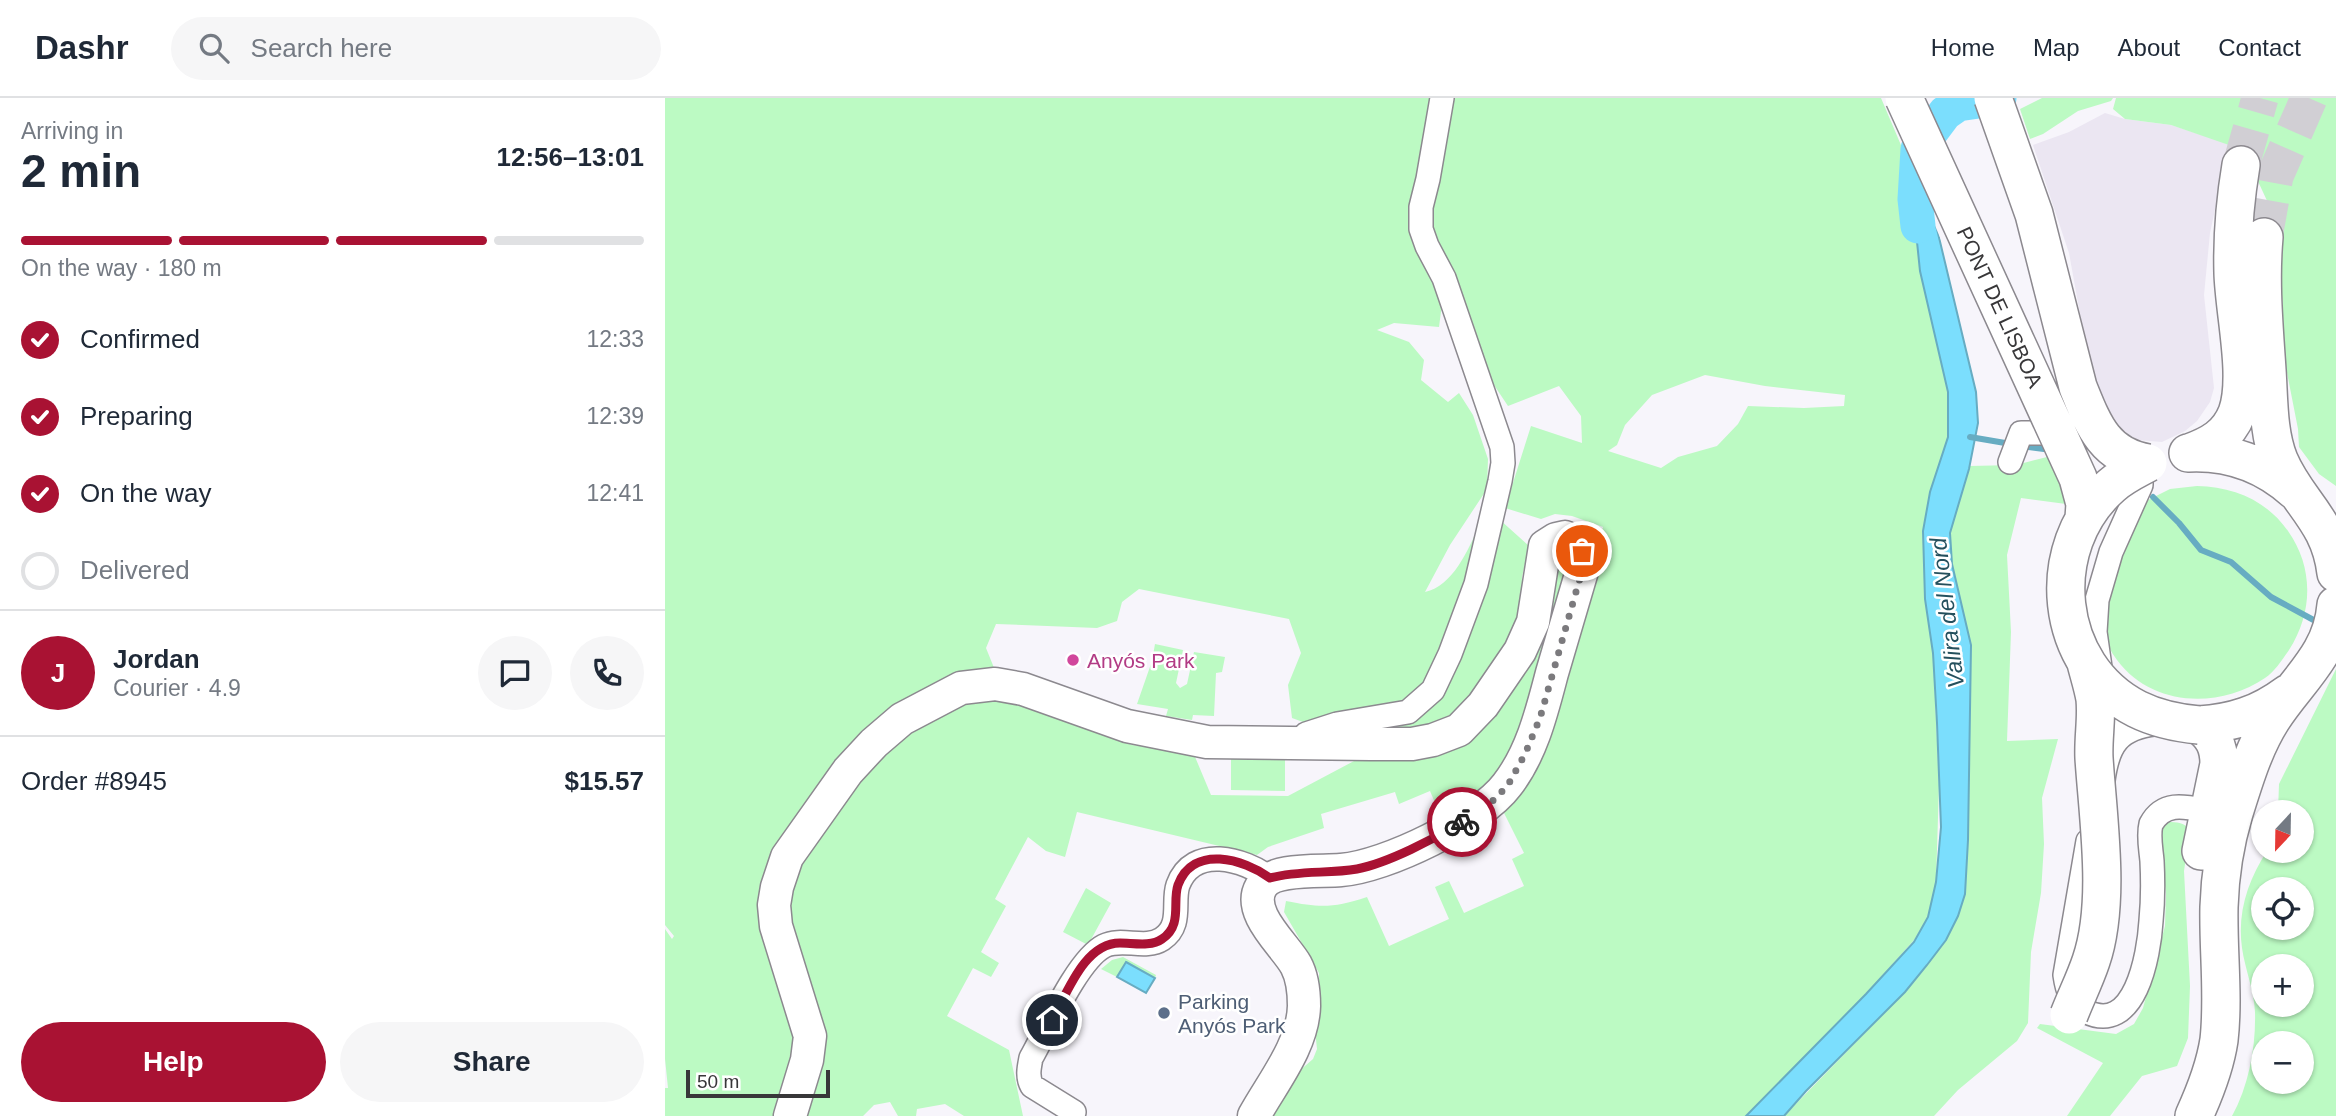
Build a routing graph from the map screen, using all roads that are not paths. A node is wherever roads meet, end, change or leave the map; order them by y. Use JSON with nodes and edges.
{"nodes":[{"id":1,"x":1442,"y":98,"type":"edge"},
{"id":2,"x":1904,"y":98,"type":"edge"},
{"id":3,"x":1993,"y":98,"type":"edge"},
{"id":4,"x":2241,"y":165,"type":"tunnel mouth"},
{"id":5,"x":2264,"y":237,"type":"tunnel mouth"},
{"id":6,"x":2189,"y":453,"type":"junction"},
{"id":7,"x":2010,"y":462,"type":"dead end"},
{"id":8,"x":2148,"y":463,"type":"junction"},
{"id":9,"x":2301,"y":496,"type":"junction"},
{"id":10,"x":2084,"y":519,"type":"junction"},
{"id":11,"x":2336,"y":573,"type":"edge"},
{"id":12,"x":2336,"y":605,"type":"edge"},
{"id":13,"x":2085,"y":661,"type":"junction"},
{"id":14,"x":2294,"y":689,"type":"junction"},
{"id":15,"x":2154,"y":717,"type":"junction"},
{"id":16,"x":2199,"y":725,"type":"junction"},
{"id":17,"x":1299,"y":744,"type":"junction"},
{"id":18,"x":2096,"y":781,"type":"junction"},
{"id":19,"x":2229,"y":781,"type":"junction"},
{"id":20,"x":2208,"y":811,"type":"junction"},
{"id":21,"x":1270,"y":878,"type":"junction"},
{"id":22,"x":2069,"y":1015,"type":"dead end"},
{"id":23,"x":1073,"y":1112,"type":"dead end"},
{"id":24,"x":790,"y":1116,"type":"edge"},
{"id":25,"x":1254,"y":1116,"type":"edge"},
{"id":26,"x":2172,"y":1116,"type":"edge"},
{"id":27,"x":2194,"y":1116,"type":"edge"}],
"edges":[{"from":1,"to":17,"type":"street"},
{"from":2,"to":10,"type":"highway","name":"PONT DE LISBOA","bridge":true},
{"from":3,"to":8,"type":"highway","name":"PONT DE LISBOA","bridge":true},
{"from":4,"to":6,"type":"highway"},
{"from":5,"to":9,"type":"highway"},
{"from":6,"to":8,"type":"highway"},
{"from":6,"to":9,"type":"highway"},
{"from":7,"to":20,"type":"street"},
{"from":8,"to":10,"type":"highway","bridge":true},
{"from":9,"to":11,"type":"highway"},
{"from":10,"to":13,"type":"highway","bridge":true},
{"from":12,"to":14,"type":"highway"},
{"from":13,"to":15,"type":"highway","bridge":true},
{"from":13,"to":18,"type":"highway","bridge":true},
{"from":14,"to":16,"type":"highway"},
{"from":14,"to":19,"type":"highway"},
{"from":15,"to":16,"type":"highway","bridge":true},
{"from":15,"to":18,"type":"highway","bridge":true},
{"from":16,"to":19,"type":"highway"},
{"from":17,"to":21,"type":"main road"},
{"from":17,"to":24,"type":"main road"},
{"from":18,"to":22,"type":"highway","bridge":true},
{"from":19,"to":20,"type":"highway"},
{"from":19,"to":27,"type":"highway"},
{"from":20,"to":26,"type":"highway"},
{"from":21,"to":23,"type":"street"},
{"from":21,"to":25,"type":"main road"}]}
